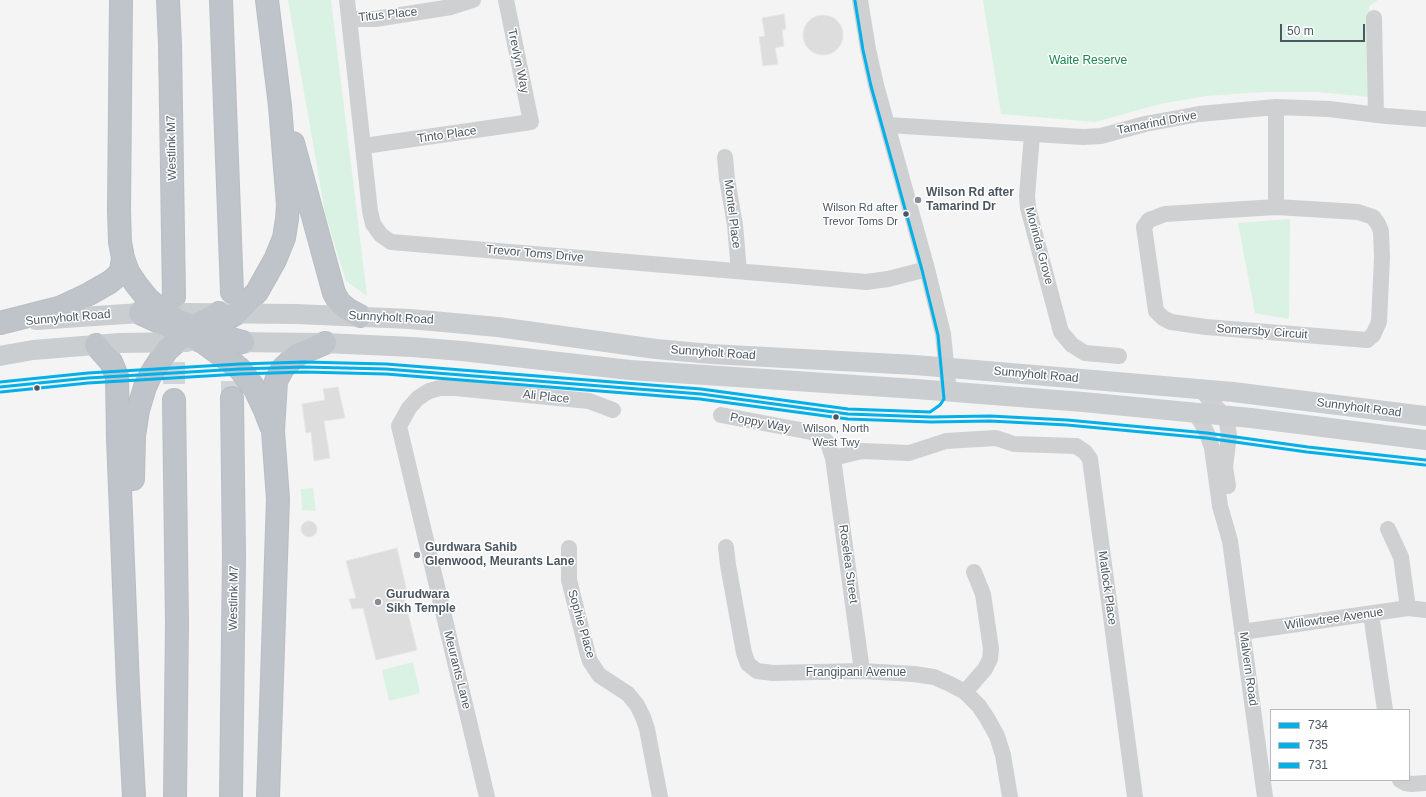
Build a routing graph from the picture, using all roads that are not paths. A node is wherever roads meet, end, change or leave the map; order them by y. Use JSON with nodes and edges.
{"nodes":[{"id":1,"x":121,"y":0,"type":"edge"},
{"id":2,"x":168,"y":0,"type":"edge"},
{"id":3,"x":221,"y":0,"type":"edge"},
{"id":4,"x":267,"y":0,"type":"edge"},
{"id":5,"x":348,"y":0,"type":"edge"},
{"id":6,"x":473,"y":0,"type":"edge"},
{"id":7,"x":506,"y":0,"type":"edge"},
{"id":8,"x":860,"y":0,"type":"edge"},
{"id":9,"x":1374,"y":18,"type":"dead end"},
{"id":10,"x":350,"y":19,"type":"junction"},
{"id":11,"x":280,"y":106,"type":"junction"},
{"id":12,"x":1276,"y":107,"type":"junction"},
{"id":13,"x":1376,"y":115,"type":"junction"},
{"id":14,"x":1426,"y":119,"type":"edge"},
{"id":15,"x":531,"y":122,"type":"joint"},
{"id":16,"x":888,"y":125,"type":"junction"},
{"id":17,"x":1032,"y":134,"type":"junction"},
{"id":18,"x":364,"y":146,"type":"junction"},
{"id":19,"x":725,"y":158,"type":"dead end"},
{"id":20,"x":1276,"y":207,"type":"junction"},
{"id":21,"x":123,"y":258,"type":"junction"},
{"id":22,"x":927,"y":269,"type":"junction"},
{"id":23,"x":739,"y":271,"type":"junction"},
{"id":24,"x":169,"y":305,"type":"junction"},
{"id":25,"x":229,"y":306,"type":"junction"},
{"id":26,"x":140,"y":313,"type":"junction"},
{"id":27,"x":360,"y":316,"type":"junction"},
{"id":28,"x":0,"y":324,"type":"edge"},
{"id":29,"x":193,"y":337,"type":"junction"},
{"id":30,"x":243,"y":342,"type":"joint"},
{"id":31,"x":325,"y":343,"type":"junction"},
{"id":32,"x":96,"y":345,"type":"junction"},
{"id":33,"x":0,"y":356,"type":"edge"},
{"id":34,"x":1118,"y":356,"type":"dead end"},
{"id":35,"x":947,"y":367,"type":"junction"},
{"id":36,"x":1201,"y":390,"type":"junction"},
{"id":37,"x":949,"y":392,"type":"junction"},
{"id":38,"x":232,"y":398,"type":"tunnel mouth"},
{"id":39,"x":174,"y":400,"type":"tunnel mouth"},
{"id":40,"x":613,"y":410,"type":"dead end"},
{"id":41,"x":1194,"y":412,"type":"junction"},
{"id":42,"x":721,"y":415,"type":"dead end"},
{"id":43,"x":1223,"y":415,"type":"junction"},
{"id":44,"x":1426,"y":416,"type":"edge"},
{"id":45,"x":398,"y":426,"type":"joint"},
{"id":46,"x":273,"y":431,"type":"junction"},
{"id":47,"x":1426,"y":440,"type":"edge"},
{"id":48,"x":833,"y":458,"type":"junction"},
{"id":49,"x":1388,"y":529,"type":"dead end"},
{"id":50,"x":1230,"y":541,"type":"junction"},
{"id":51,"x":726,"y":547,"type":"dead end"},
{"id":52,"x":569,"y":548,"type":"dead end"},
{"id":53,"x":974,"y":572,"type":"dead end"},
{"id":54,"x":1408,"y":608,"type":"junction"},
{"id":55,"x":1426,"y":610,"type":"edge"},
{"id":56,"x":1371,"y":614,"type":"junction"},
{"id":57,"x":1242,"y":632,"type":"junction"},
{"id":58,"x":862,"y":671,"type":"junction"},
{"id":59,"x":128,"y":686,"type":"junction"},
{"id":60,"x":965,"y":692,"type":"junction"},
{"id":61,"x":1385,"y":709,"type":"edge"},
{"id":62,"x":1402,"y":781,"type":"edge"},
{"id":63,"x":1426,"y":783,"type":"edge"},
{"id":64,"x":134,"y":797,"type":"edge"},
{"id":65,"x":175,"y":797,"type":"edge"},
{"id":66,"x":231,"y":797,"type":"edge"},
{"id":67,"x":268,"y":797,"type":"edge"},
{"id":68,"x":487,"y":797,"type":"edge"},
{"id":69,"x":660,"y":797,"type":"edge"},
{"id":70,"x":1010,"y":797,"type":"edge"},
{"id":71,"x":1135,"y":797,"type":"edge"},
{"id":72,"x":1265,"y":797,"type":"edge"}],
"edges":[{"from":1,"to":21,"type":"highway"},
{"from":2,"to":24,"type":"highway","name":"Westlink M7"},
{"from":3,"to":25,"type":"highway"},
{"from":4,"to":11,"type":"highway"},
{"from":5,"to":10,"type":"street","name":"Trevor Toms Drive"},
{"from":6,"to":10,"type":"street","name":"Titus Place"},
{"from":7,"to":15,"type":"street","name":"Trevlyn Way"},
{"from":8,"to":16,"type":"street"},
{"from":9,"to":13,"type":"street"},
{"from":10,"to":18,"type":"street","name":"Trevor Toms Drive"},
{"from":11,"to":25,"type":"highway"},
{"from":11,"to":27,"type":"highway"},
{"from":12,"to":13,"type":"street","name":"Tamarind Drive"},
{"from":12,"to":17,"type":"street","name":"Tamarind Drive"},
{"from":12,"to":20,"type":"street"},
{"from":13,"to":14,"type":"street","name":"Tamarind Drive"},
{"from":15,"to":18,"type":"street","name":"Tinto Place"},
{"from":16,"to":17,"type":"street","name":"Tamarind Drive"},
{"from":16,"to":22,"type":"street"},
{"from":17,"to":34,"type":"street","name":"Morinda Grove"},
{"from":18,"to":23,"type":"street","name":"Trevor Toms Drive"},
{"from":19,"to":23,"type":"street","name":"Montel Place"},
{"from":20,"to":20,"type":"street","name":"Somersby Circuit"},
{"from":21,"to":24,"type":"highway"},
{"from":21,"to":28,"type":"highway"},
{"from":22,"to":23,"type":"street","name":"Trevor Toms Drive"},
{"from":22,"to":35,"type":"street"},
{"from":24,"to":25,"type":"main road","name":"Sunnyholt Road"},
{"from":24,"to":26,"type":"main road","name":"Sunnyholt Road"},
{"from":24,"to":29,"type":"highway"},
{"from":25,"to":27,"type":"main road","name":"Sunnyholt Road"},
{"from":25,"to":29,"type":"highway"},
{"from":26,"to":28,"type":"main road","name":"Sunnyholt Road"},
{"from":26,"to":29,"type":"highway"},
{"from":27,"to":35,"type":"main road","name":"Sunnyholt Road"},
{"from":29,"to":30,"type":"highway"},
{"from":29,"to":32,"type":"main road"},
{"from":29,"to":46,"type":"highway"},
{"from":29,"to":59,"type":"highway"},
{"from":30,"to":31,"type":"main road","name":"Sunnyholt Road"},
{"from":31,"to":37,"type":"main road","name":"Sunnyholt Road"},
{"from":31,"to":46,"type":"highway"},
{"from":32,"to":33,"type":"main road"},
{"from":32,"to":59,"type":"highway"},
{"from":35,"to":36,"type":"main road","name":"Sunnyholt Road"},
{"from":35,"to":37,"type":"street"},
{"from":36,"to":43,"type":"street","name":"Malvern Road"},
{"from":36,"to":44,"type":"main road","name":"Sunnyholt Road"},
{"from":37,"to":41,"type":"main road","name":"Sunnyholt Road"},
{"from":38,"to":66,"type":"highway","name":"Westlink M7"},
{"from":39,"to":65,"type":"highway"},
{"from":40,"to":45,"type":"street","name":"Ali Place"},
{"from":41,"to":43,"type":"main road","name":"Sunnyholt Road"},
{"from":41,"to":50,"type":"street","name":"Malvern Road"},
{"from":42,"to":48,"type":"street","name":"Poppy Way"},
{"from":43,"to":47,"type":"main road","name":"Sunnyholt Road"},
{"from":43,"to":50,"type":"street","name":"Malvern Road"},
{"from":45,"to":68,"type":"street","name":"Meurants Lane"},
{"from":46,"to":67,"type":"highway"},
{"from":48,"to":58,"type":"street","name":"Roselea Street"},
{"from":48,"to":71,"type":"street","name":"Matlock Place"},
{"from":49,"to":54,"type":"street"},
{"from":50,"to":57,"type":"street","name":"Malvern Road"},
{"from":51,"to":58,"type":"street","name":"Frangipani Avenue"},
{"from":52,"to":69,"type":"street","name":"Sophie Place"},
{"from":53,"to":60,"type":"street"},
{"from":54,"to":55,"type":"street","name":"Willowtree Avenue"},
{"from":54,"to":56,"type":"street","name":"Willowtree Avenue"},
{"from":56,"to":57,"type":"street","name":"Willowtree Avenue"},
{"from":56,"to":61,"type":"street"},
{"from":57,"to":72,"type":"street","name":"Malvern Road"},
{"from":58,"to":60,"type":"street","name":"Frangipani Avenue"},
{"from":59,"to":64,"type":"highway"},
{"from":60,"to":70,"type":"street","name":"Frangipani Avenue"},
{"from":62,"to":63,"type":"street"}]}
